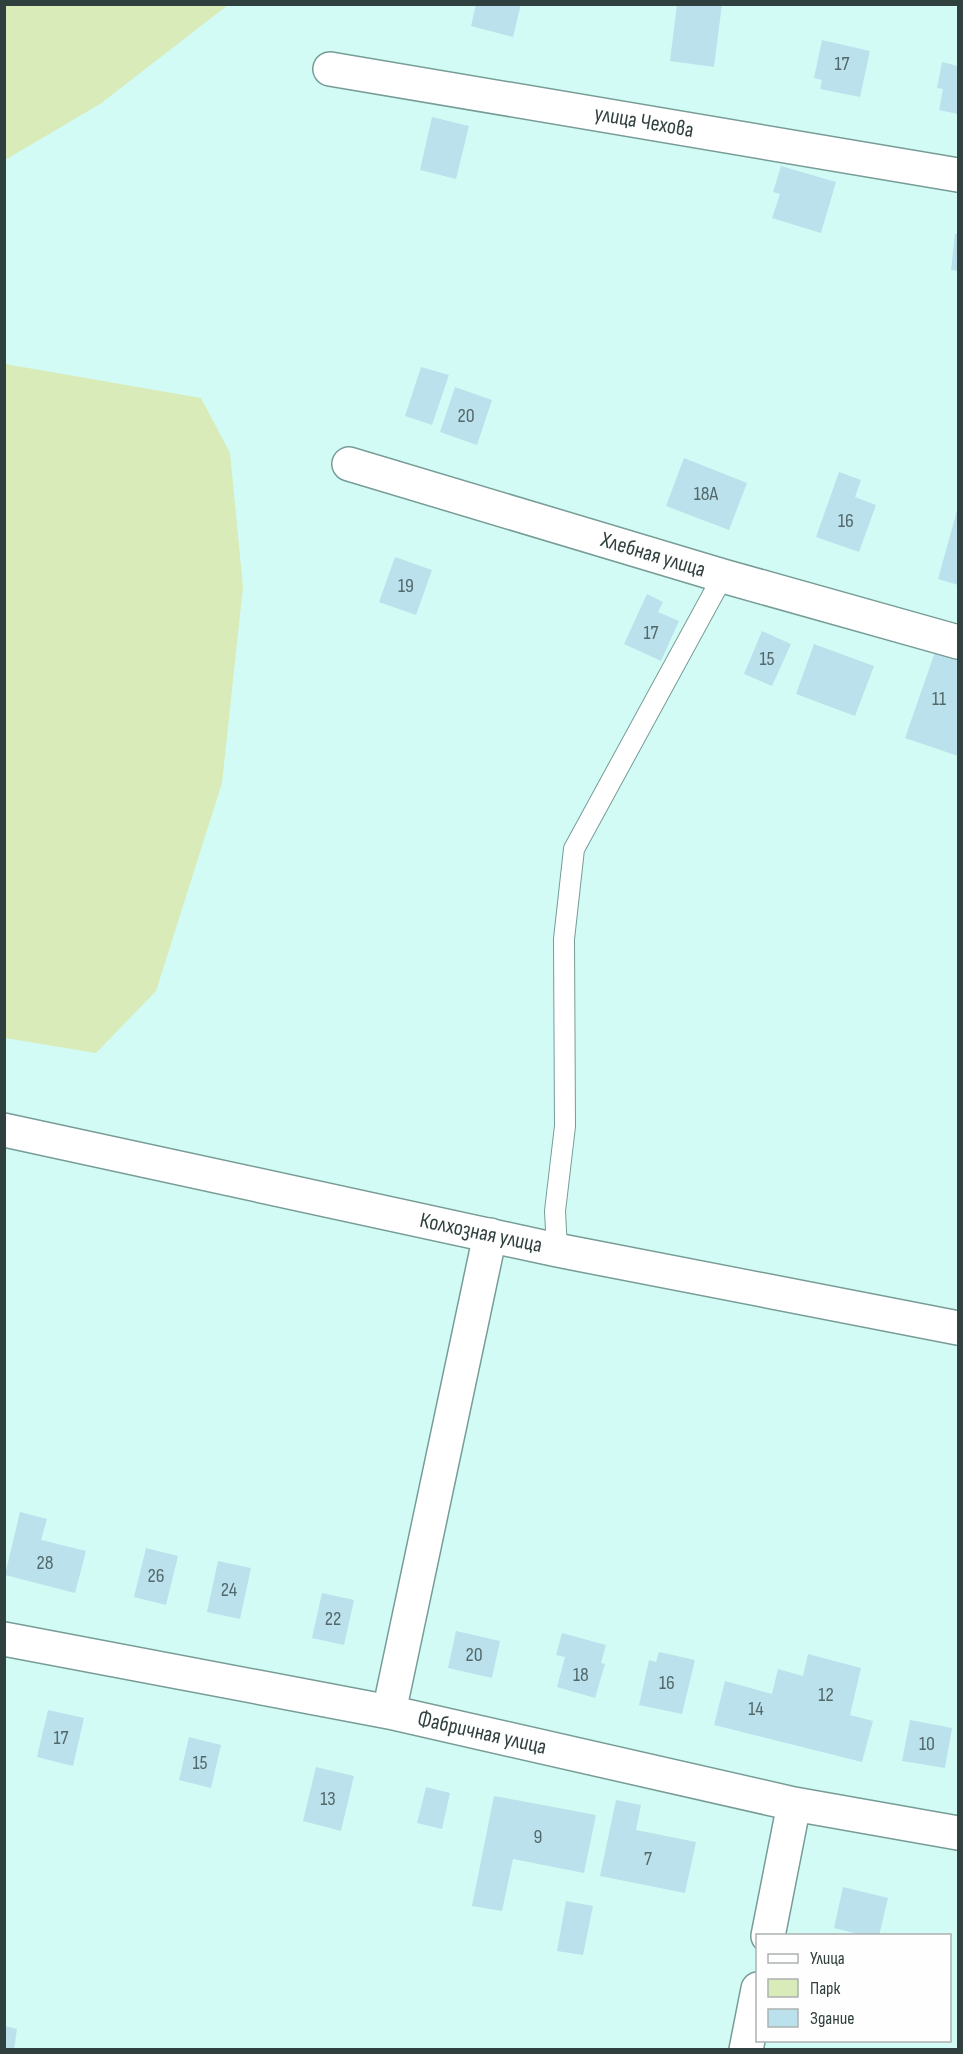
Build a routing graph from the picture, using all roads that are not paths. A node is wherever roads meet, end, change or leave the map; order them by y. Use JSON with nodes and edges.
{"nodes":[{"id":1,"x":330,"y":69,"type":"dead end"},
{"id":2,"x":958,"y":175,"type":"edge"},
{"id":3,"x":349,"y":464,"type":"dead end"},
{"id":4,"x":723,"y":576,"type":"junction"},
{"id":5,"x":958,"y":642,"type":"edge"},
{"id":6,"x":4,"y":1130,"type":"edge"},
{"id":7,"x":490,"y":1235,"type":"junction"},
{"id":8,"x":557,"y":1250,"type":"junction"},
{"id":9,"x":958,"y":1328,"type":"edge"},
{"id":10,"x":4,"y":1639,"type":"edge"},
{"id":11,"x":388,"y":1712,"type":"junction"},
{"id":12,"x":794,"y":1804,"type":"junction"},
{"id":13,"x":958,"y":1833,"type":"edge"},
{"id":14,"x":768,"y":1934,"type":"edge"},
{"id":15,"x":756,"y":1999,"type":"edge"},
{"id":16,"x":746,"y":2049,"type":"edge"}],
"edges":[{"from":1,"to":2,"type":"street","name":"улица Чехова"},
{"from":3,"to":4,"type":"street","name":"Хлебная улица"},
{"from":4,"to":5,"type":"street","name":"Хлебная улица"},
{"from":4,"to":8,"type":"lane"},
{"from":6,"to":7,"type":"street","name":"Колхозная улица"},
{"from":7,"to":8,"type":"street","name":"Колхозная улица"},
{"from":7,"to":11,"type":"street"},
{"from":8,"to":9,"type":"street","name":"Колхозная улица"},
{"from":10,"to":11,"type":"street","name":"Фабричная улица"},
{"from":11,"to":12,"type":"street","name":"Фабричная улица"},
{"from":12,"to":13,"type":"street","name":"Фабричная улица"},
{"from":12,"to":14,"type":"street"},
{"from":15,"to":16,"type":"street"}]}
